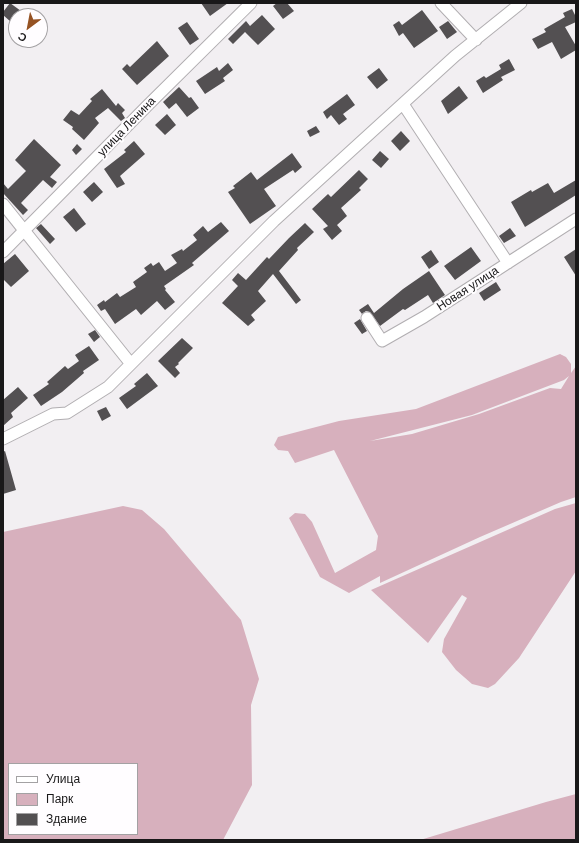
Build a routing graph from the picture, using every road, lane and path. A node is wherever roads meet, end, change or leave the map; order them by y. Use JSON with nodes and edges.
{"nodes":[{"id":1,"x":251,"y":3,"type":"edge"},
{"id":2,"x":441,"y":3,"type":"edge"},
{"id":3,"x":521,"y":3,"type":"edge"},
{"id":4,"x":476,"y":40,"type":"junction"},
{"id":5,"x":403,"y":104,"type":"junction"},
{"id":6,"x":3,"y":204,"type":"edge"},
{"id":7,"x":576,"y":220,"type":"edge"},
{"id":8,"x":25,"y":231,"type":"junction"},
{"id":9,"x":3,"y":252,"type":"edge"},
{"id":10,"x":508,"y":264,"type":"junction"},
{"id":11,"x":367,"y":318,"type":"dead end"},
{"id":12,"x":131,"y":364,"type":"junction"},
{"id":13,"x":3,"y":439,"type":"edge"}],
"edges":[{"from":1,"to":8,"type":"street","name":"улица Ленина"},
{"from":2,"to":4,"type":"street"},
{"from":3,"to":4,"type":"street"},
{"from":4,"to":5,"type":"street"},
{"from":5,"to":10,"type":"street"},
{"from":5,"to":12,"type":"street"},
{"from":6,"to":8,"type":"street"},
{"from":7,"to":10,"type":"street","name":"Новая улица"},
{"from":8,"to":9,"type":"street","name":"улица Ленина"},
{"from":8,"to":12,"type":"street"},
{"from":10,"to":11,"type":"street","name":"Новая улица"},
{"from":12,"to":13,"type":"street"}]}
